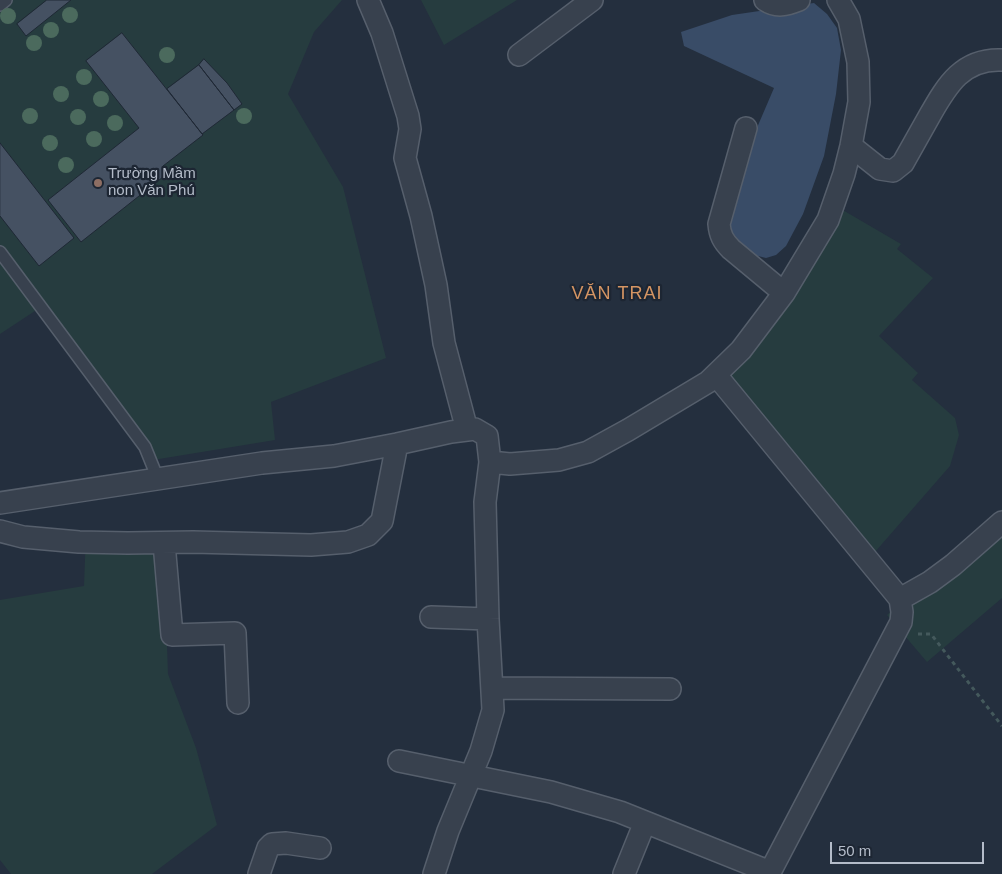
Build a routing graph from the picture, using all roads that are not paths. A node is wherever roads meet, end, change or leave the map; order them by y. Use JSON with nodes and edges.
{"nodes":[{"id":1,"x":6,"y":0,"type":"edge"},
{"id":2,"x":368,"y":0,"type":"edge"},
{"id":3,"x":592,"y":0,"type":"edge"},
{"id":4,"x":765,"y":0,"type":"edge"},
{"id":5,"x":799,"y":0,"type":"edge"},
{"id":6,"x":838,"y":0,"type":"edge"},
{"id":7,"x":0,"y":5,"type":"edge"},
{"id":8,"x":518,"y":55,"type":"dead end"},
{"id":9,"x":1002,"y":60,"type":"edge"},
{"id":10,"x":746,"y":128,"type":"dead end"},
{"id":11,"x":851,"y":146,"type":"junction"},
{"id":12,"x":0,"y":252,"type":"edge"},
{"id":13,"x":784,"y":293,"type":"junction"},
{"id":14,"x":716,"y":375,"type":"junction"},
{"id":15,"x":468,"y":430,"type":"junction"},
{"id":16,"x":397,"y":444,"type":"junction"},
{"id":17,"x":490,"y":462,"type":"junction"},
{"id":18,"x":158,"y":479,"type":"junction"},
{"id":19,"x":0,"y":503,"type":"edge"},
{"id":20,"x":1002,"y":522,"type":"edge"},
{"id":21,"x":0,"y":532,"type":"edge"},
{"id":22,"x":164,"y":543,"type":"junction"},
{"id":23,"x":900,"y":599,"type":"junction"},
{"id":24,"x":431,"y":617,"type":"dead end"},
{"id":25,"x":488,"y":619,"type":"junction"},
{"id":26,"x":492,"y":688,"type":"junction"},
{"id":27,"x":670,"y":689,"type":"dead end"},
{"id":28,"x":238,"y":703,"type":"dead end"},
{"id":29,"x":399,"y":761,"type":"dead end"},
{"id":30,"x":471,"y":776,"type":"junction"},
{"id":31,"x":645,"y":822,"type":"junction"},
{"id":32,"x":320,"y":848,"type":"dead end"},
{"id":33,"x":769,"y":873,"type":"edge"},
{"id":34,"x":259,"y":874,"type":"edge"},
{"id":35,"x":435,"y":874,"type":"edge"},
{"id":36,"x":624,"y":874,"type":"edge"}],
"edges":[{"from":1,"to":7,"type":"lane"},
{"from":2,"to":15,"type":"street"},
{"from":3,"to":8,"type":"street"},
{"from":4,"to":5,"type":"street"},
{"from":6,"to":11,"type":"street"},
{"from":9,"to":11,"type":"street"},
{"from":10,"to":13,"type":"street"},
{"from":11,"to":13,"type":"street"},
{"from":12,"to":18,"type":"lane"},
{"from":13,"to":14,"type":"street"},
{"from":14,"to":17,"type":"street"},
{"from":14,"to":23,"type":"street"},
{"from":15,"to":16,"type":"street"},
{"from":15,"to":17,"type":"street"},
{"from":16,"to":18,"type":"street"},
{"from":16,"to":22,"type":"street"},
{"from":17,"to":25,"type":"street"},
{"from":18,"to":19,"type":"street"},
{"from":20,"to":23,"type":"street"},
{"from":21,"to":22,"type":"street"},
{"from":22,"to":28,"type":"street"},
{"from":23,"to":33,"type":"street"},
{"from":24,"to":25,"type":"street"},
{"from":25,"to":26,"type":"street"},
{"from":26,"to":27,"type":"street"},
{"from":26,"to":30,"type":"street"},
{"from":29,"to":30,"type":"street"},
{"from":30,"to":31,"type":"street"},
{"from":30,"to":35,"type":"street"},
{"from":31,"to":33,"type":"street"},
{"from":31,"to":36,"type":"street"},
{"from":32,"to":34,"type":"street"}]}
